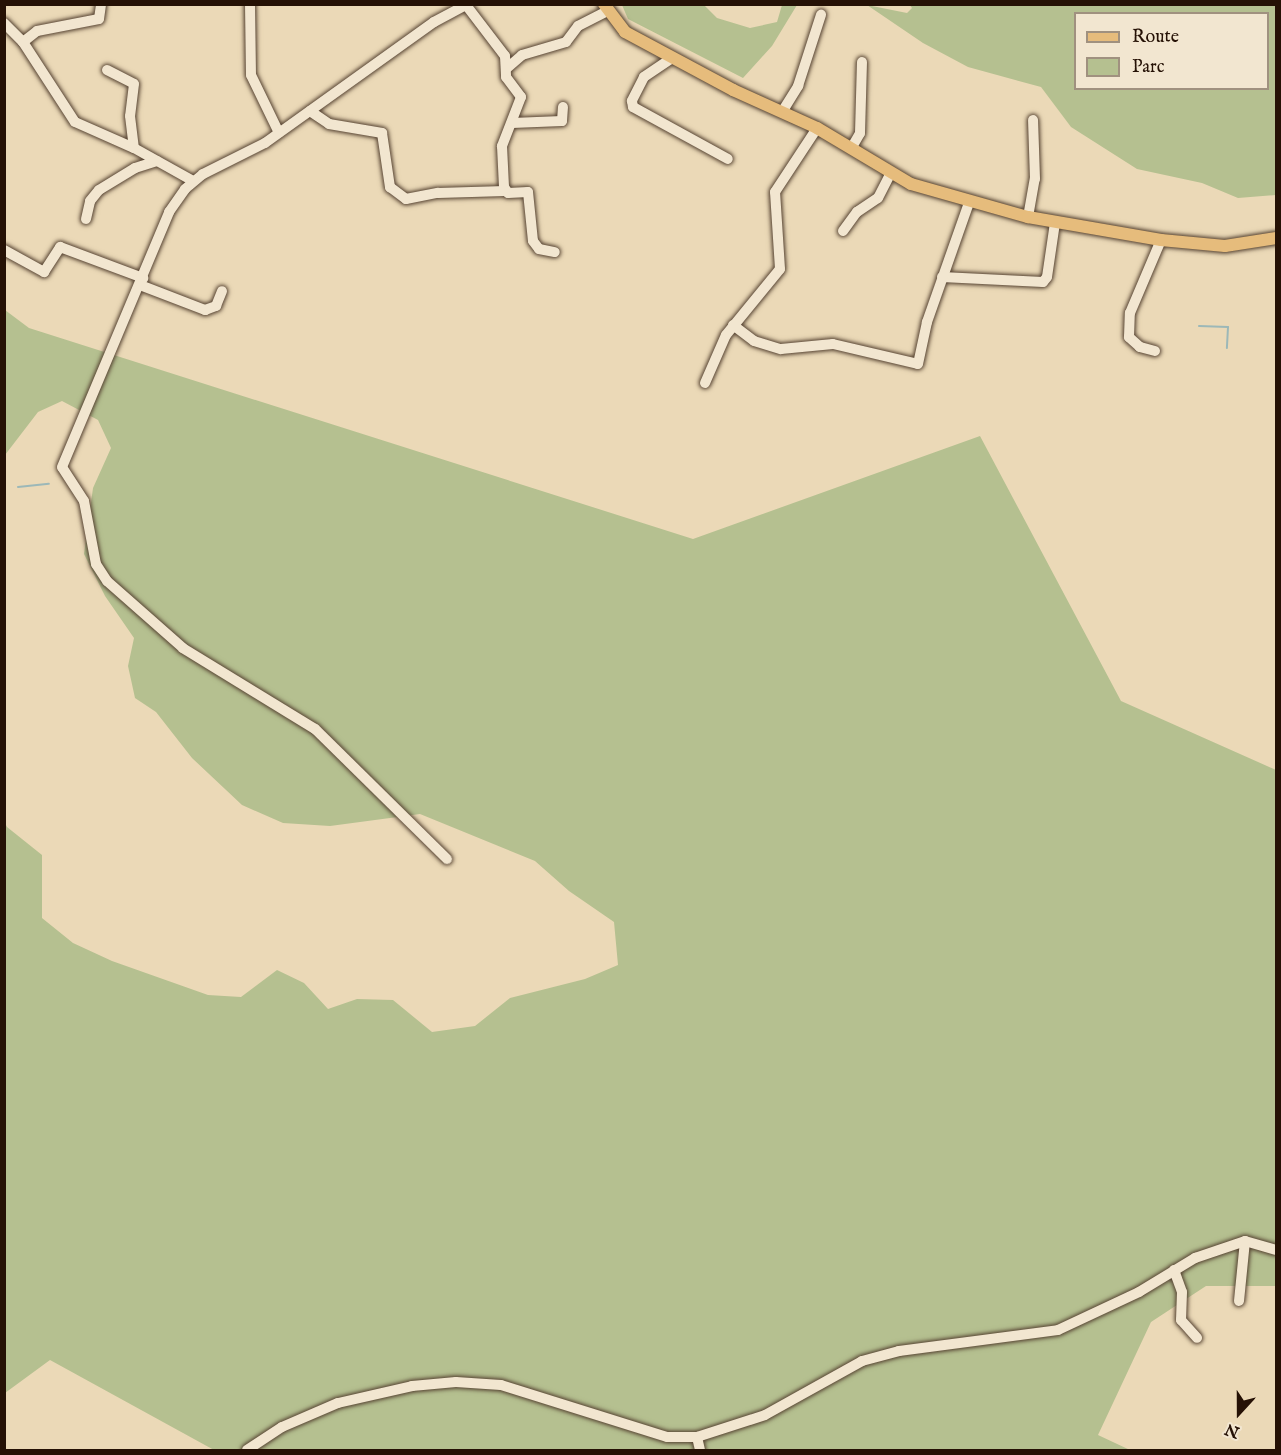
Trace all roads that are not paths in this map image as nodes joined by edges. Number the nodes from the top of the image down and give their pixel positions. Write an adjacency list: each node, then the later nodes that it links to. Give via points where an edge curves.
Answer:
1 (101, 4): 7 (street, via 99,19 37,31)
2 (250, 4): 18 (street, via 251,75)
3 (467, 5): 10 (street, via 505,56); 13 (street, via 434,22)
4 (606, 8): 8 (main road, via 626,32); 10 (street, via 578,26 566,42 522,55)
5 (821, 15): 14 (street, via 798,86)
6 (4, 23): 7 (street)
7 (23, 42): 20 (street, via 75,122)
8 (672, 58): 14 (main road); 21 (street, via 644,77 632,101 633,107)
9 (862, 62): 19 (street, via 860,133)
10 (506, 69): 16 (street, via 506,77 521,97)
11 (107, 70): 20 (street, via 134,84 130,116)
12 (563, 107): 16 (street, via 563,119 558,121)
13 (310, 111): 18 (street); 25 (street, via 329,124 382,133 390,187 406,199 438,193)
14 (782, 112): 17 (main road)
15 (1032, 120): 27 (street, via 1035,179)
16 (512, 123): 25 (street, via 502,146)
17 (817, 128): 19 (main road); 38 (street, via 775,192 780,269)
18 (279, 133): 24 (street)
19 (852, 147): 23 (main road)
20 (134, 148): 22 (street)
21 (728, 159)
22 (157, 161): 24 (street); 28 (street, via 135,168 99,190 90,201)
23 (890, 174): 26 (main road); 30 (street, via 878,198 857,212)
24 (193, 181): 36 (street, via 169,212)
25 (505, 191): 34 (street, via 528,192 533,241 539,249)
26 (969, 203): 27 (main road); 35 (street)
27 (1028, 217): 29 (main road)
28 (86, 219)
29 (1055, 223): 32 (main road); 35 (street, via 1043,282)
30 (843, 231)
31 (1276, 238): 32 (main road, via 1225,246)
32 (1161, 240): 39 (street, via 1130,313 1129,337 1140,347)
33 (4, 250): 36 (street, via 42,272 47,271 54,251 60,247)
34 (555, 252)
35 (942, 277): 38 (street, via 918,364 833,344 781,350 759,343)
36 (141, 281): 37 (street, via 206,310 216,306); 41 (street, via 62,467 87,512 100,573 183,648 315,729)
37 (222, 291)
38 (733, 325): 40 (street)
39 (1155, 351)
40 (705, 384)
41 (447, 859)
42 (1245, 1241): 43 (street); 44 (street, via 1195,1258); 45 (street)
43 (1276, 1250)
44 (1174, 1270): 46 (street, via 1182,1292 1181,1320); 47 (street, via 1071,1326 997,1341 899,1351 862,1361 765,1415)
45 (1239, 1301)
46 (1197, 1338)
47 (697, 1437): 48 (street, via 667,1437 501,1385 456,1382 412,1386 338,1403 282,1427); 49 (street)
48 (247, 1450)
49 (700, 1450)

